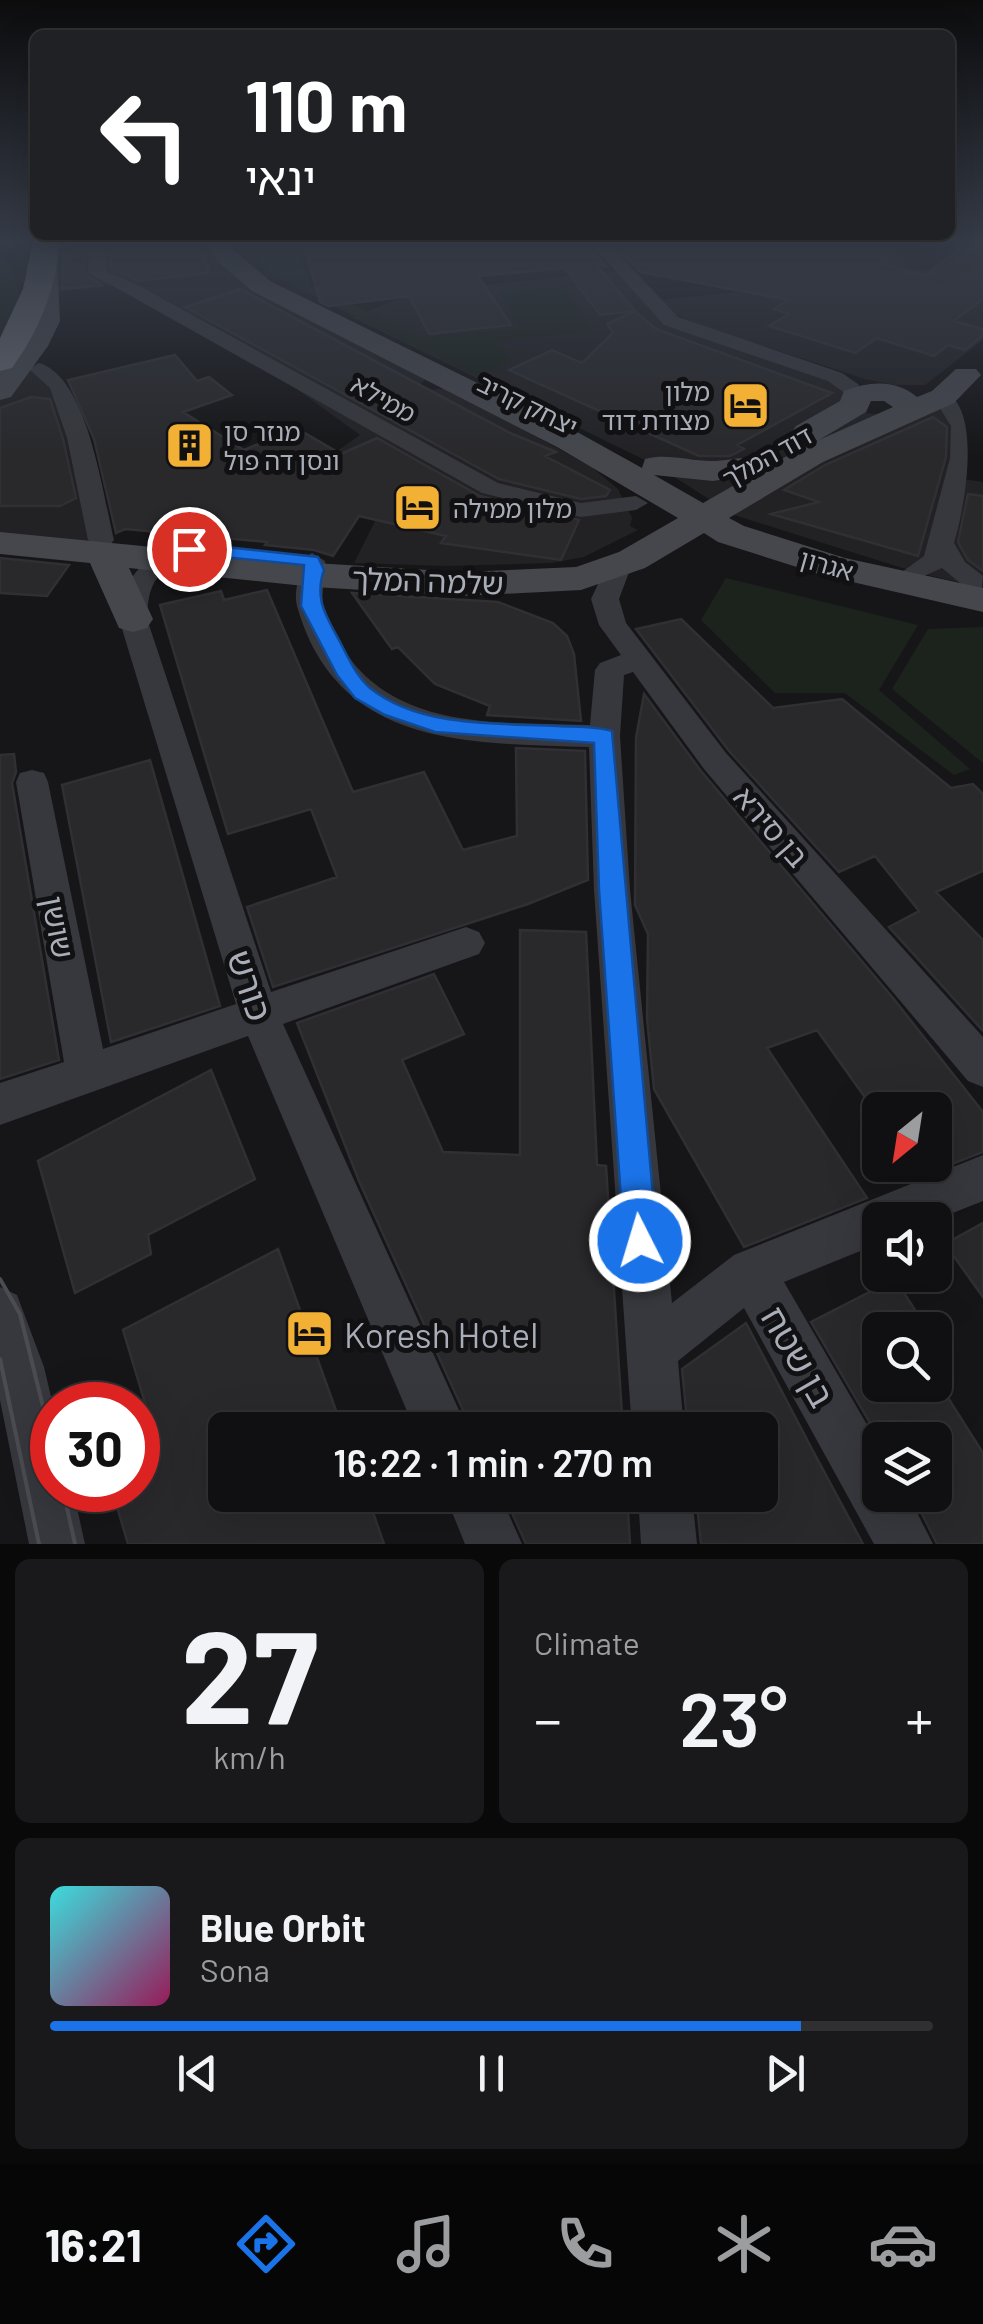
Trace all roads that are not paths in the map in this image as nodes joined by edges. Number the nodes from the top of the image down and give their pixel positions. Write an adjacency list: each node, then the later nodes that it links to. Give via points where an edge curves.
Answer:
1 (21, 313): 7 (highway)
2 (45, 313): 10 (street, via 34,346)
3 (175, 313): 18 (street, ממילא, via 490,488)
4 (314, 313): 16 (street, יצחק קריב)
5 (341, 313): 14 (street, יצחק קריב)
6 (664, 313): 12 (street, via 835,377 851,388)
7 (10, 349)
8 (975, 369): 11 (street, דוד המלך); 13 (street, דוד המלך)
9 (40, 370): 21 (street, via 59,385 78,438)
10 (0, 391)
11 (943, 398): 13 (street, דוד המלך); 23 (street, via 963,431 956,478)
12 (855, 401): 13 (street, via 866,413); 15 (street, דוד המלך)
13 (899, 407): 17 (street, דוד המלך)
14 (657, 466): 15 (street); 17 (street, יצחק קריב)
15 (749, 466): 17 (street, דוד המלך)
16 (619, 470): 17 (street, יצחק קריב); 18 (street)
17 (700, 506): 18 (street, שלמה המלך); 23 (street, אגרון); 24 (street, שלמה המלך); 26 (street, אגרון, via 748,540 817,561)
18 (637, 516): 25 (street, שלמה המלך, via 584,557)
19 (0, 528): 21 (street, שלמה המלך)
20 (0, 543): 21 (street, שלמה המלך)
21 (102, 546): 22 (street, שלמה המלך); 27 (street)
22 (176, 554): 25 (street, שלמה המלך); 27 (street, via 140,582)
23 (928, 558): 26 (street, אגרון)
24 (618, 567): 25 (street, שלמה המלך, via 581,578 492,585); 28 (street, בן סירא, via 607,586 607,614)
25 (312, 568): 29 (street, via 311,606 348,675 392,710 476,730)
26 (982, 592)
27 (134, 619): 32 (street, כורש)
28 (638, 659): 29 (street, via 610,670); 33 (street, בן סירא, via 716,760)
29 (604, 736): 39 (street, via 625,1077)
30 (32, 782): 34 (street, שושן)
31 (466, 943): 32 (street)
32 (258, 1012): 34 (street); 40 (street, כורש)
33 (983, 1067)
34 (87, 1072): 35 (street)
35 (0, 1104)
36 (983, 1178): 37 (street)
37 (751, 1272): 39 (street); 47 (street, בן שטח)
38 (0, 1312): 44 (street, via 19,1368)
39 (651, 1350): 41 (street)
40 (434, 1412)
41 (656, 1412)
42 (480, 1512): 45 (street)
43 (666, 1512): 46 (street)
44 (57, 1544)
45 (494, 1544)
46 (669, 1544)
47 (905, 1544)

